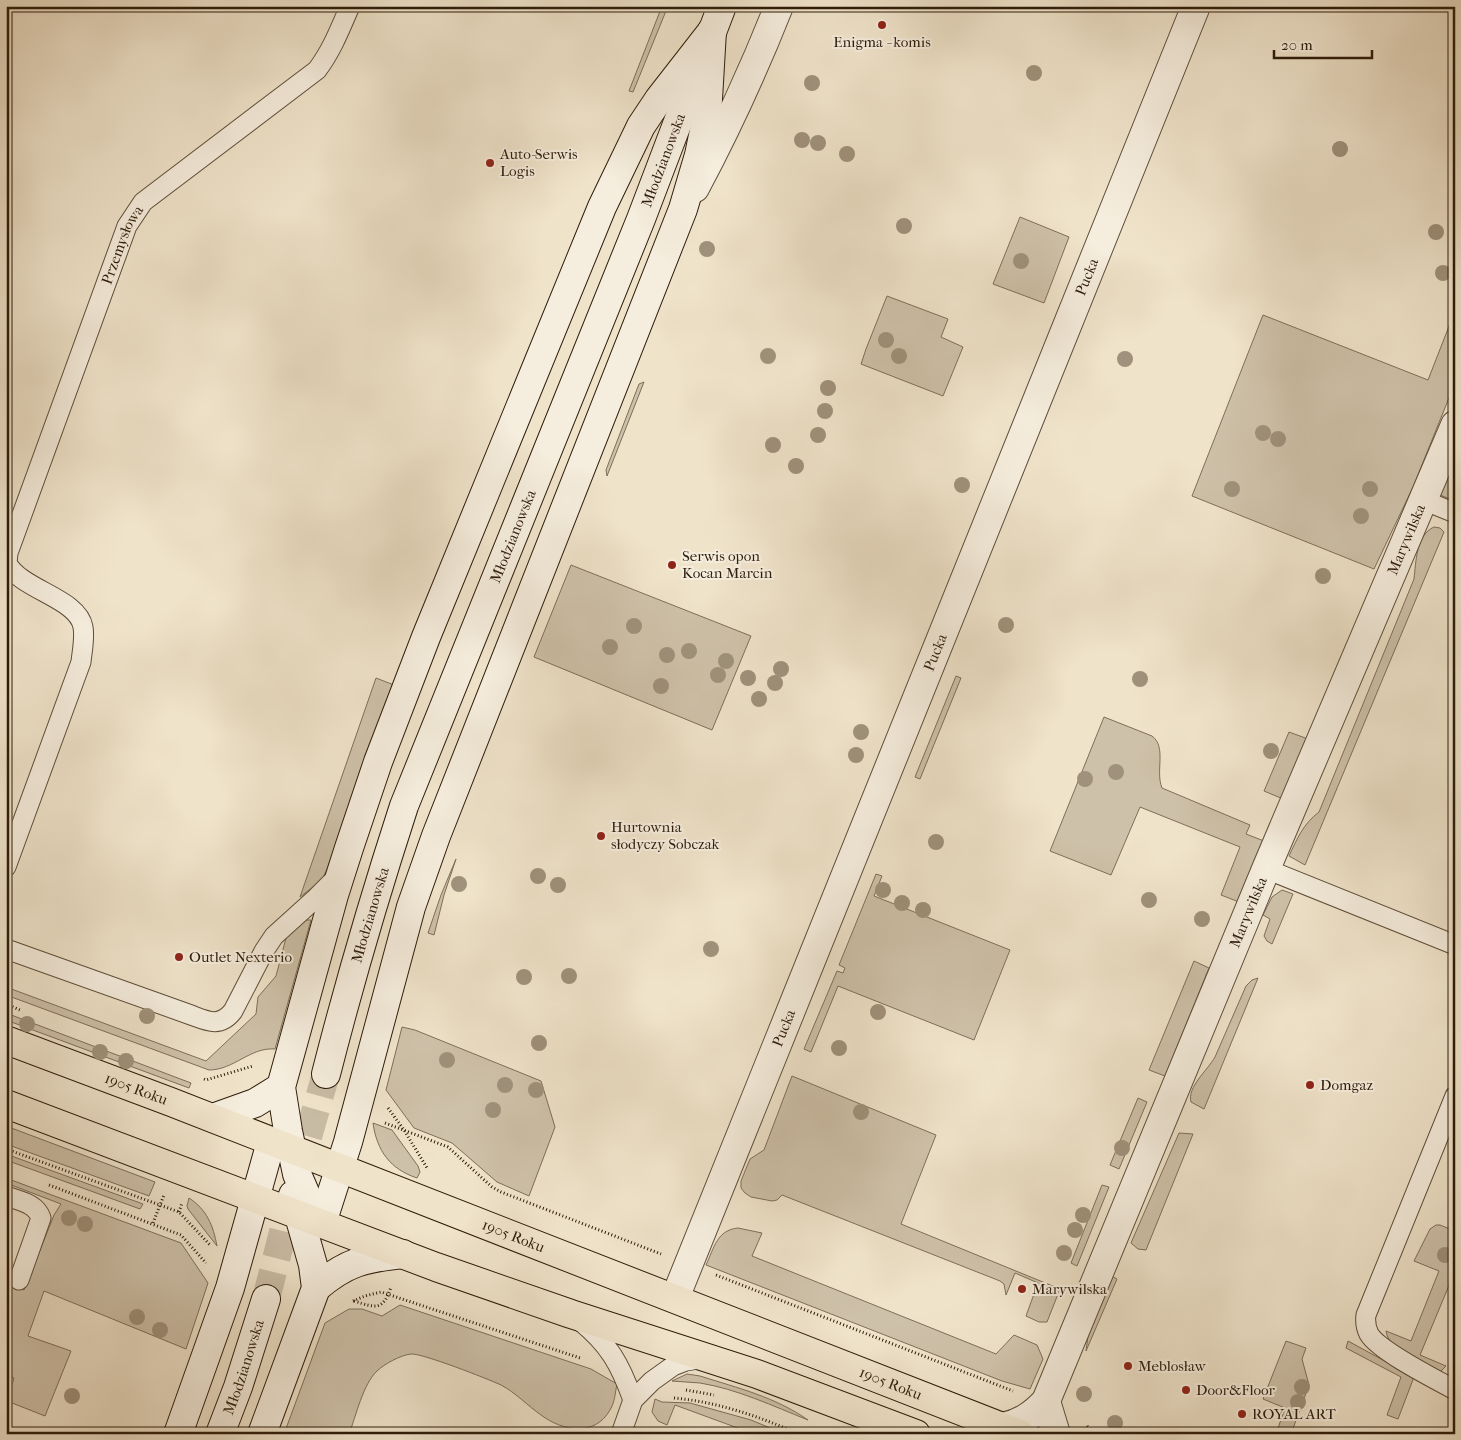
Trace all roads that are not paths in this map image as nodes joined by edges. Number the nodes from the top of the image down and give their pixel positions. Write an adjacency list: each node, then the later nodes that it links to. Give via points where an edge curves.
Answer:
1 (350, 6): 10 (lane, Przemysłowa, via 336,39 317,70 143,202 127,226 10,545)
2 (722, 6): 5 (main road, Młodzianowska)
3 (779, 6): 6 (main road, via 750,78)
4 (1196, 6): 31 (main road, Pucka)
5 (712, 31): 6 (main road, via 707,116); 13 (main road, via 641,126 602,207 426,637 378,762); 17 (main road, Młodzianowska, via 637,228 404,806 349,984)
6 (683, 209): 23 (main road, via 436,836 411,907)
7 (1455, 425): 8 (main road, Marywilska)
8 (1423, 500): 9 (lane); 12 (main road, Marywilska)
9 (1455, 513)
10 (7, 562): 11 (lane, via 16,575 72,609 83,624 84,637 81,662)
11 (6, 868)
12 (1266, 869): 14 (lane); 36 (main road, Marywilska)
13 (341, 872): 15 (lane, via 274,936 233,1011 222,1021 203,1019); 18 (main road)
14 (1455, 945)
15 (6, 949)
16 (6, 1040): 21 (main road, 1905 Roku)
17 (326, 1074)
18 (282, 1087): 21 (main road, via 255,1103); 22 (main road, via 288,1131)
19 (1455, 1096): 34 (lane, via 1365,1324 1374,1341 1386,1350)
20 (6, 1104): 25 (main road)
21 (213, 1118): 22 (main road, 1905 Roku)
22 (282, 1146): 23 (main road, 1905 Roku); 25 (main road); 26 (main road, via 290,1186)
23 (340, 1168): 26 (main road); 31 (main road, 1905 Roku)
24 (6, 1196): 28 (lane, via 31,1205 41,1218)
25 (255, 1198): 26 (main road); 38 (main road, via 230,1288)
26 (310, 1219): 27 (main road); 29 (main road)
27 (403, 1254): 29 (main road, via 357,1261); 32 (main road)
28 (19, 1280)
29 (316, 1288): 40 (main road)
30 (266, 1298): 39 (main road, Młodzianowska)
31 (675, 1298): 37 (main road, 1905 Roku)
32 (571, 1314): 33 (main road); 35 (lane, via 613,1355)
33 (709, 1358): 35 (lane, via 674,1366); 42 (main road)
34 (1455, 1390)
35 (638, 1394): 41 (lane)
36 (1033, 1397): 37 (main road, Marywilska, via 1027,1419 1015,1424); 43 (main road)
37 (1011, 1430)
38 (178, 1434)
39 (220, 1434)
40 (262, 1434)
41 (621, 1434)
42 (916, 1434)
43 (1056, 1434)

